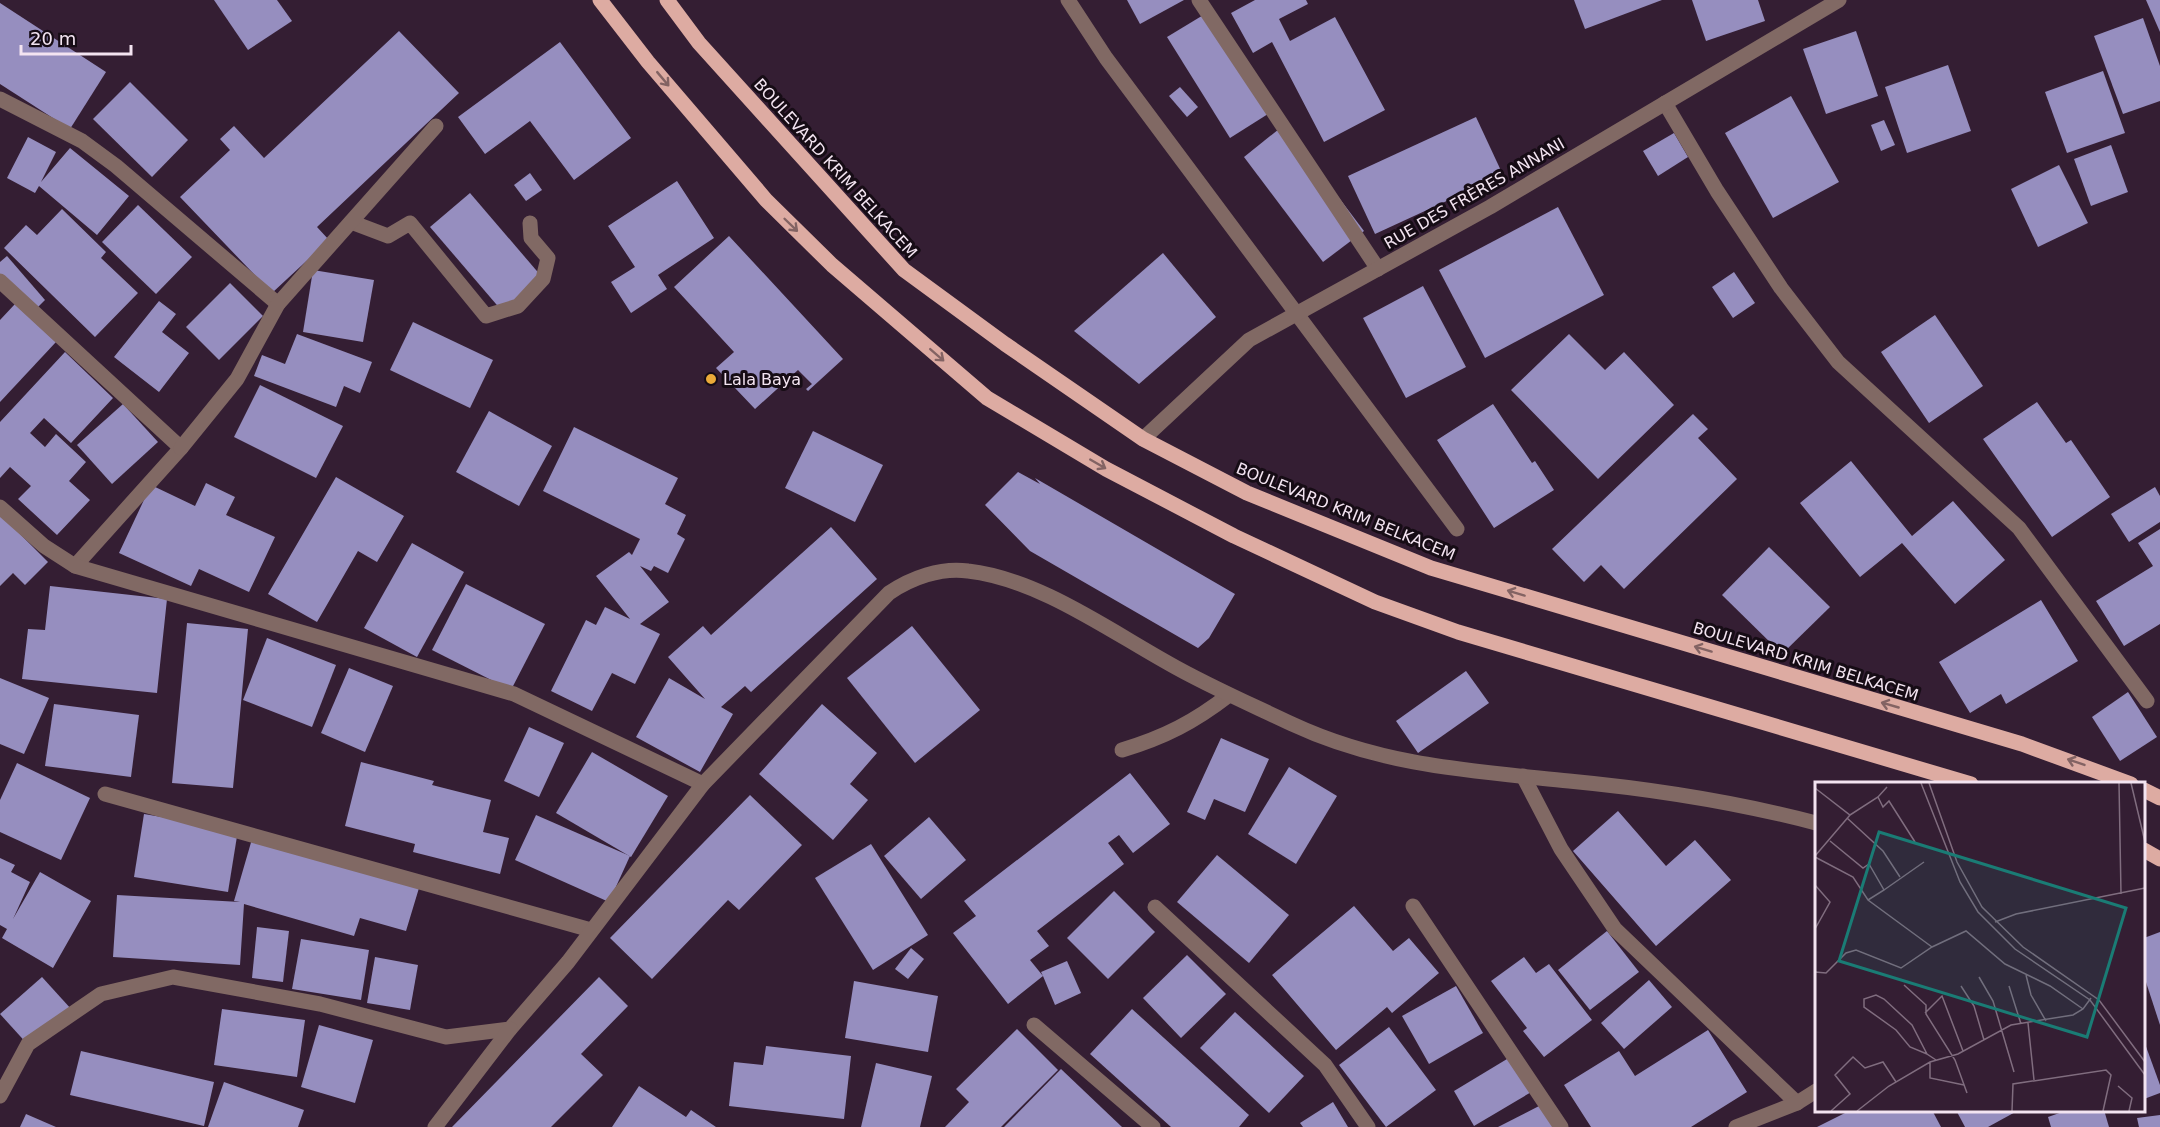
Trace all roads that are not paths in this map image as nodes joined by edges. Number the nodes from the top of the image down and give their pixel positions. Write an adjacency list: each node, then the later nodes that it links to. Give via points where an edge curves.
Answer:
1 (600, 0): 9 (main road)
2 (610, 0): 9 (main road)
3 (659, 0): 8 (main road)
4 (667, 0): 8 (main road, BOULEVARD KRIM BELKACEM)
5 (1068, 0): 18 (street, via 1106,58)
6 (1199, 0): 15 (street)
7 (1839, 0): 11 (street, RUE DES FRÈRES ANNANI)
8 (699, 43): 19 (main road, BOULEVARD KRIM BELKACEM, via 904,270)
9 (648, 62): 29 (main road, one-way to 29, via 766,200 832,265 987,398 1106,469 1375,602 1458,632)
10 (0, 99): 17 (street, via 82,141)
11 (1665, 103): 15 (street, RUE DES FRÈRES ANNANI); 25 (street, via 1781,288 1838,362 2019,528)
12 (436, 126): 13 (street)
13 (351, 222): 14 (street, via 388,236 410,223 486,316 518,306 543,279 549,258 531,238); 17 (street)
14 (530, 223)
15 (1378, 269): 18 (street, RUE DES FRÈRES ANNANI)
16 (0, 280): 20 (street)
17 (278, 304): 20 (street, via 237,379)
18 (1295, 314): 19 (street, RUE DES FRÈRES ANNANI, via 1249,340); 22 (street)
19 (1143, 439): 28 (main road, BOULEVARD KRIM BELKACEM, one-way to 19, via 2010,740 1431,568 1247,493)
20 (180, 448): 23 (street)
21 (0, 507): 23 (street, via 44,546)
22 (1457, 529)
23 (75, 566): 30 (street, via 514,694)
24 (1229, 695): 26 (street, via 1170,734); 27 (street, via 1327,740 1435,768); 30 (street, via 1024,584 966,570 939,573 908,581 889,593)
25 (2147, 701)
26 (1122, 750)
27 (1523, 777): 34 (street, via 1745,805); 44 (street, via 1561,849 1615,929)
28 (2112, 779)
29 (1968, 782)
30 (703, 784): 39 (street)
31 (2145, 790): 33 (main road)
32 (105, 794): 39 (street)
33 (2160, 798)
34 (1815, 823)
35 (2145, 851): 36 (main road)
36 (2160, 859)
37 (1413, 906): 48 (street)
38 (1155, 907): 47 (street, via 1325,1065)
39 (591, 930): 41 (street)
40 (1034, 1025): 46 (street)
41 (510, 1029): 43 (street, via 446,1037 320,1004 173,977 101,994 28,1044); 45 (street)
42 (1815, 1092): 44 (street)
43 (0, 1096)
44 (1797, 1103): 49 (street)
45 (435, 1127)
46 (1153, 1127)
47 (1368, 1127)
48 (1561, 1127)
49 (1737, 1127)

